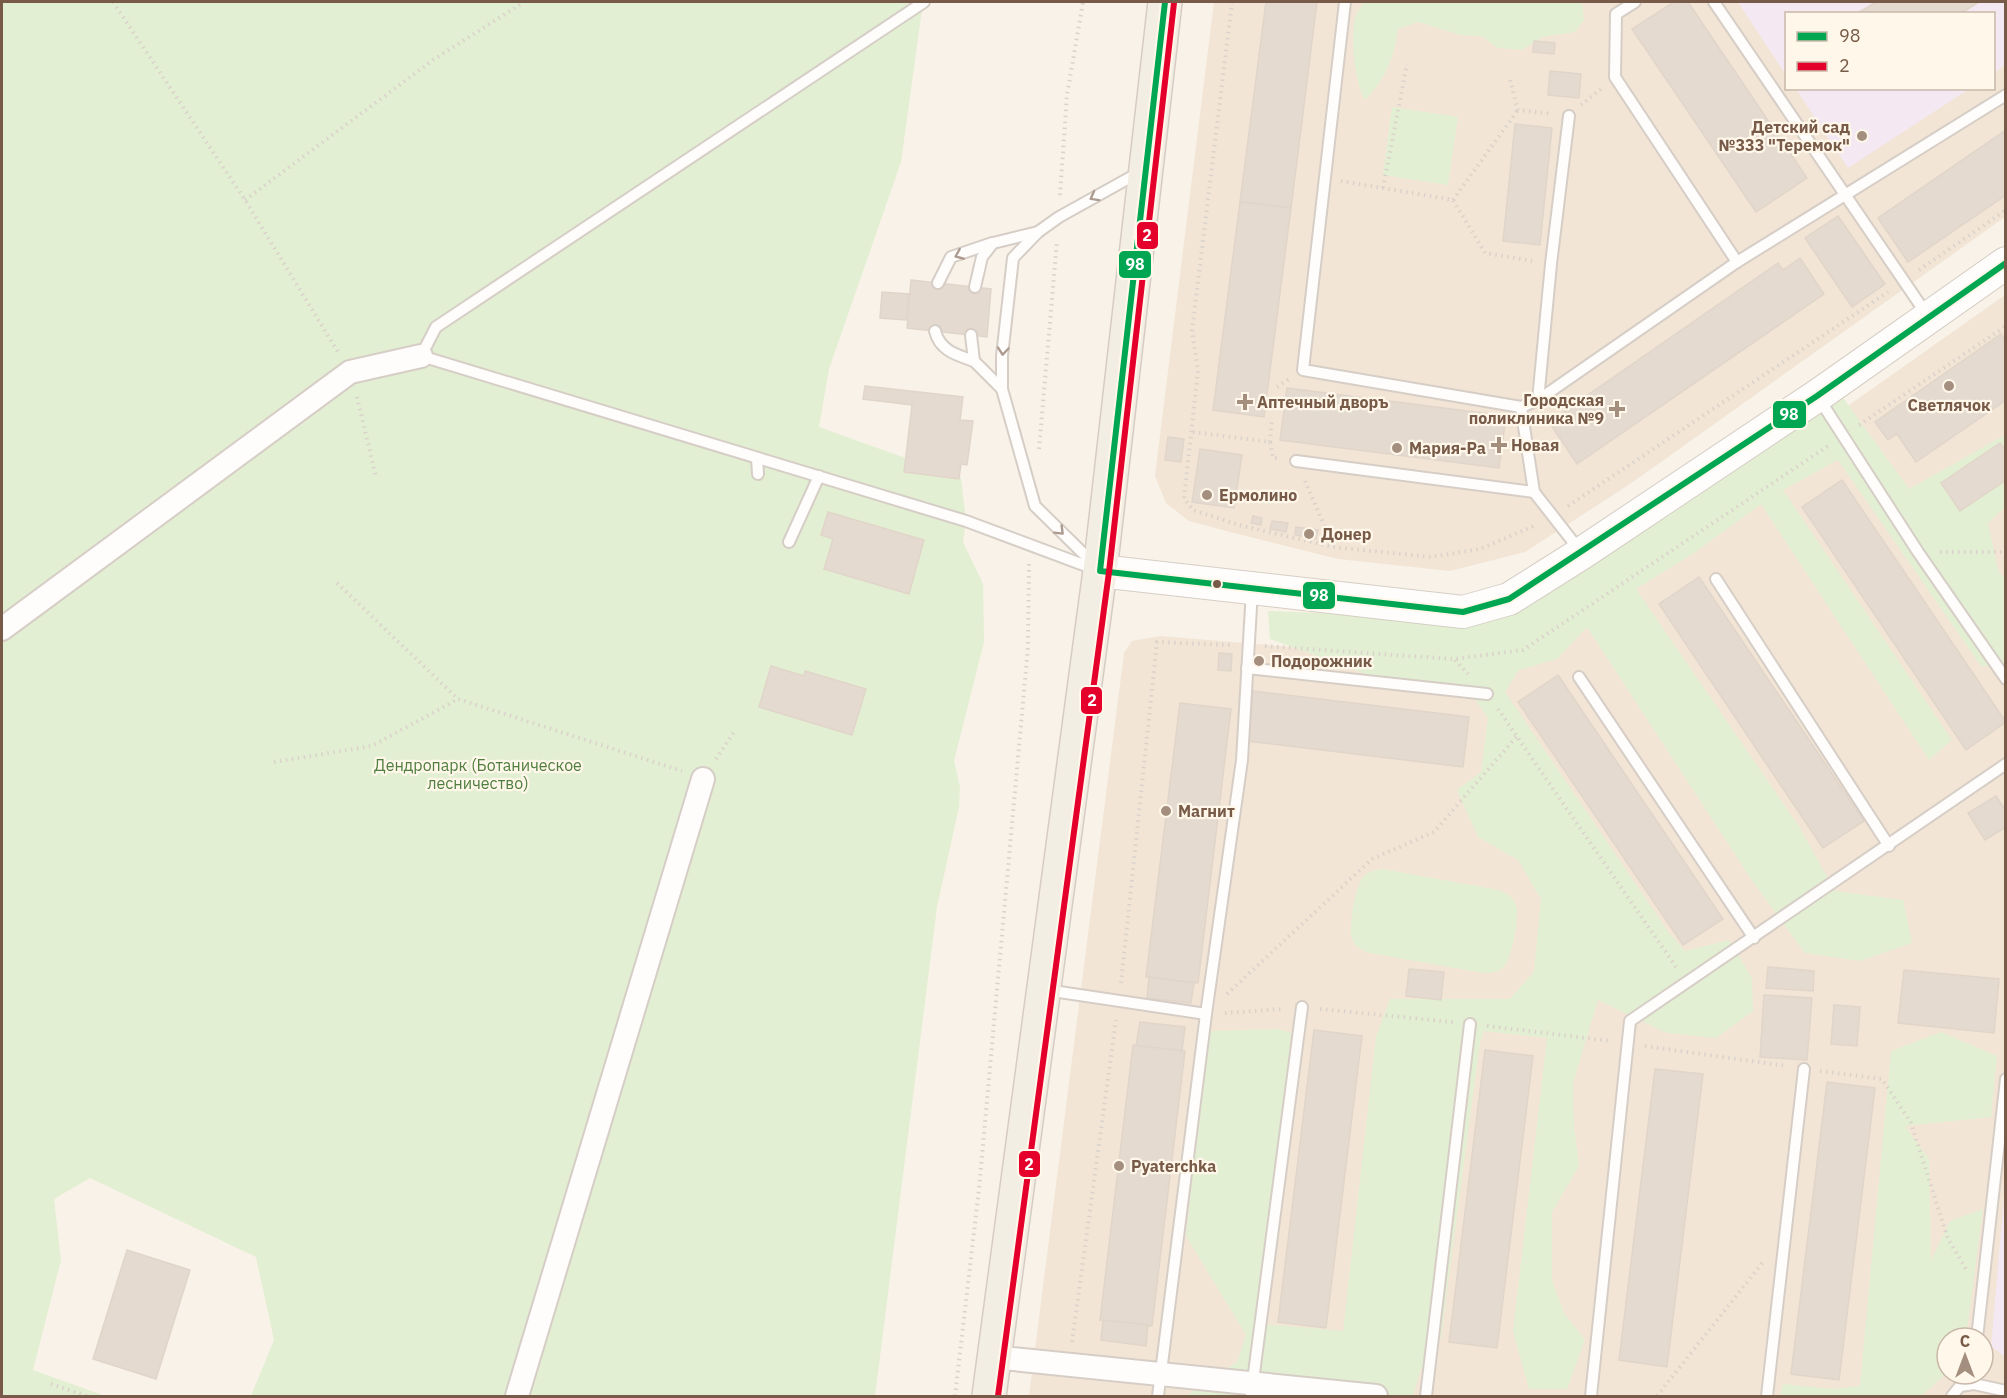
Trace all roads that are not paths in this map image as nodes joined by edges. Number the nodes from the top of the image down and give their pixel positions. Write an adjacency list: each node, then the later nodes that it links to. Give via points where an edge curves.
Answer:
1 (924, 2): 19 (lane, via 436,327)
2 (1165, 2): 8 (main road)
3 (1345, 2): 24 (lane, via 1303,370)
4 (1635, 2): 12 (lane, via 1616,14 1615,77)
5 (1714, 2): 9 (lane)
6 (2006, 95): 9 (lane)
7 (1569, 116): 23 (lane)
8 (1145, 169): 10 (lane, one-way to 10); 32 (main road)
9 (1845, 195): 12 (lane); 16 (lane)
10 (1038, 232): 11 (lane); 21 (lane, one-way to 21, via 1013,258)
11 (993, 243): 14 (lane, one-way to 14, via 951,258); 15 (lane, via 982,258)
12 (1737, 262): 23 (lane)
13 (2006, 263): 16 (street)
14 (938, 283)
15 (975, 287)
16 (1929, 318): 22 (street)
17 (935, 331): 20 (lane, via 949,353)
18 (971, 335): 20 (lane)
19 (421, 356): 25 (lane); 35 (street, via 350,372)
20 (974, 361): 21 (lane)
21 (1002, 389): 32 (lane, one-way to 32, via 1035,506)
22 (1817, 396): 31 (street); 38 (lane)
23 (1538, 400): 24 (lane)
24 (1521, 407): 29 (lane)
25 (757, 458): 27 (lane); 28 (lane)
26 (1296, 461): 29 (lane)
27 (758, 474)
28 (819, 476): 30 (lane); 32 (lane, via 1030,544)
29 (1534, 492): 31 (lane)
30 (789, 542)
31 (1582, 553): 34 (street, via 1509,599 1463,612)
32 (1100, 571): 34 (street); 44 (main road)
33 (1716, 579): 42 (lane)
34 (1252, 590): 36 (lane)
35 (2, 629)
36 (1247, 668): 39 (lane); 46 (lane, via 1242,760)
37 (1579, 677): 43 (lane)
38 (2006, 679)
39 (1487, 694)
40 (2006, 764): 42 (lane)
41 (704, 778): 54 (street)
42 (1889, 846): 43 (lane)
43 (1754, 938): 58 (lane, via 1630,1021)
44 (1043, 989): 46 (lane); 51 (main road)
45 (1302, 1007): 53 (lane)
46 (1206, 1014): 52 (lane)
47 (1470, 1024): 57 (lane)
48 (1804, 1069): 59 (lane)
49 (2006, 1079): 50 (lane)
50 (1978, 1326)
51 (993, 1357): 52 (street); 55 (main road)
52 (1159, 1386): 53 (street)
53 (1252, 1389): 56 (street)
54 (517, 1396)
55 (989, 1396)
56 (1376, 1396)
57 (1426, 1396)
58 (1591, 1396)
59 (1767, 1396)

